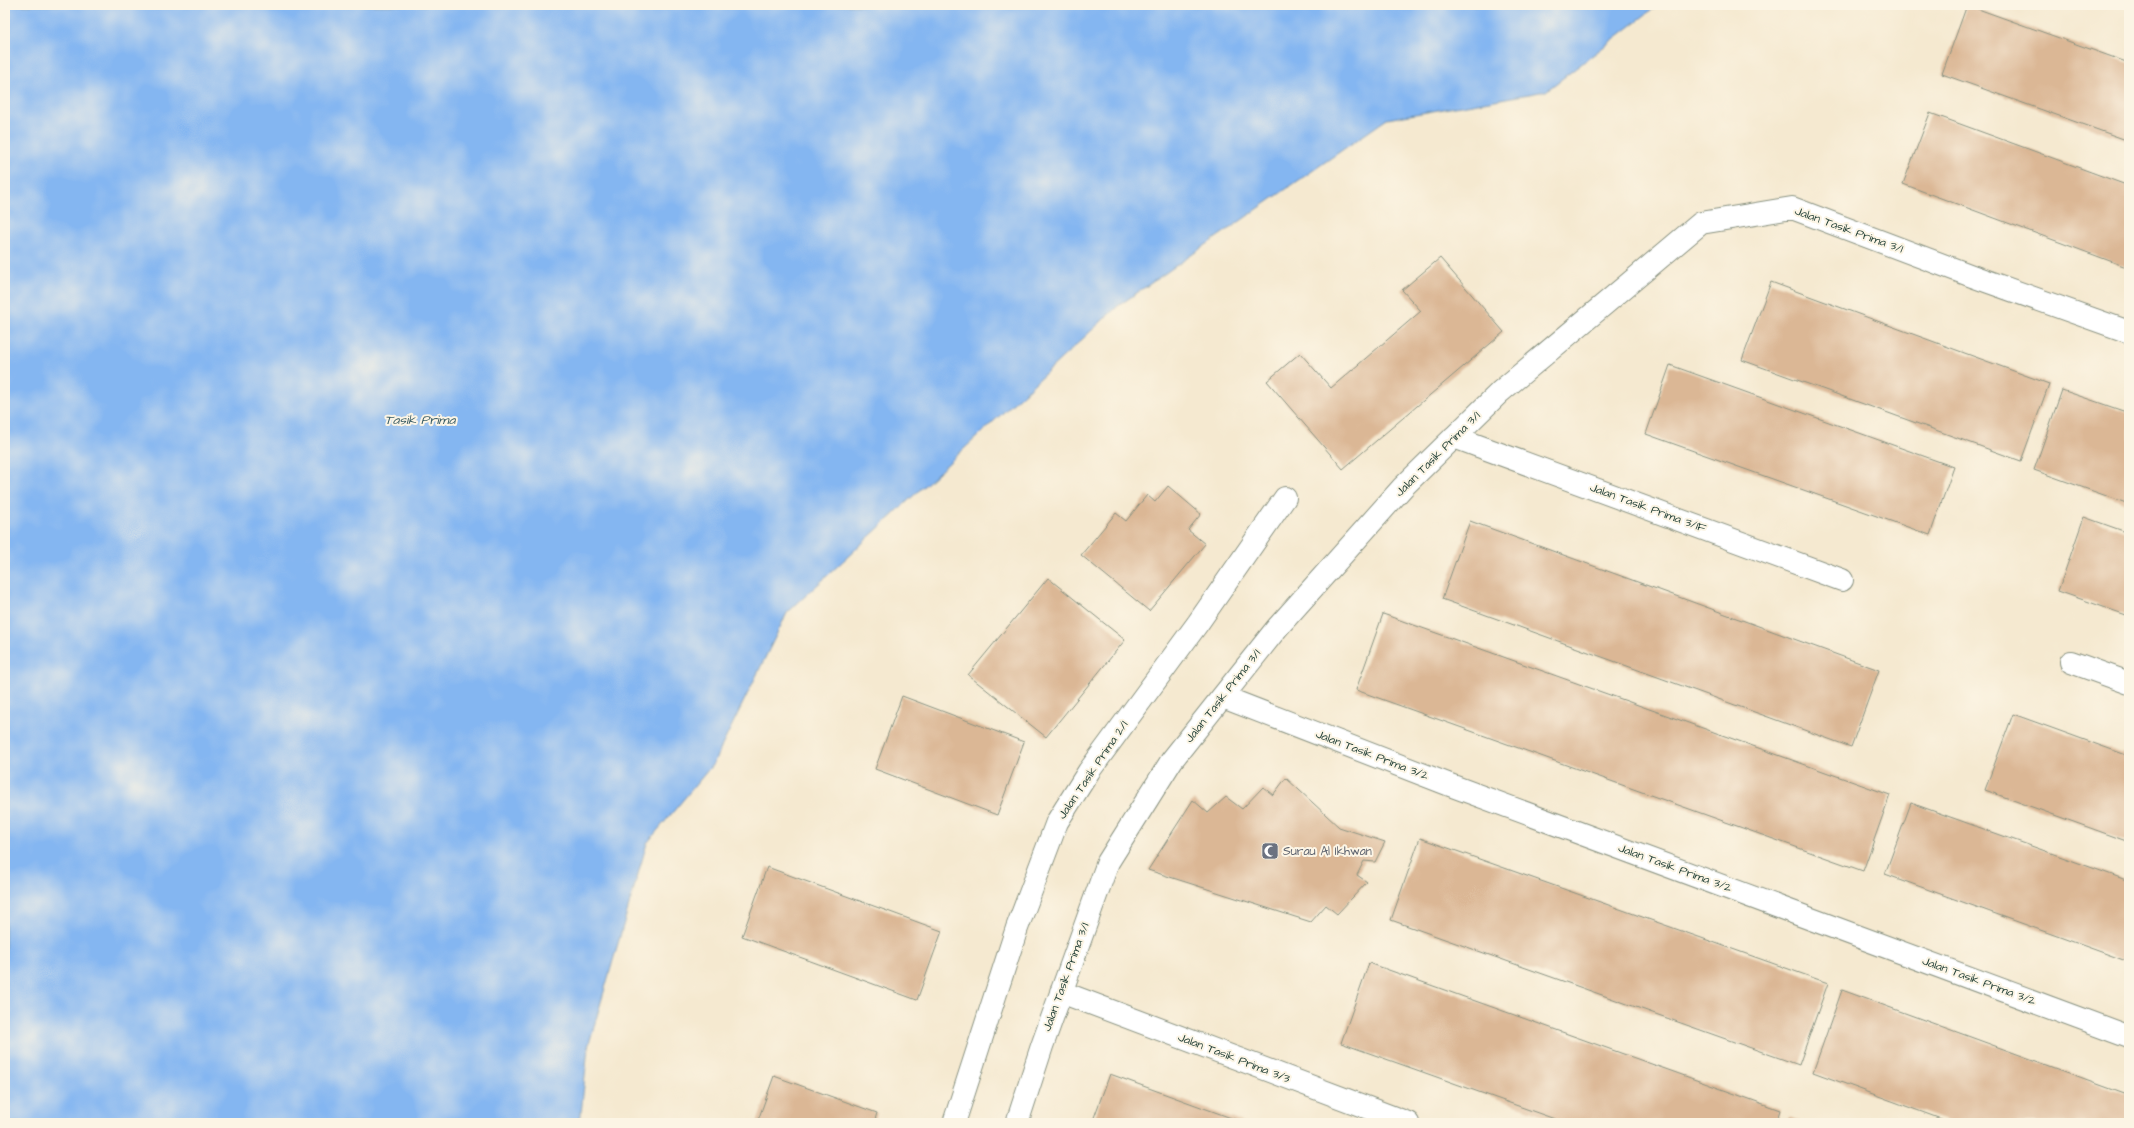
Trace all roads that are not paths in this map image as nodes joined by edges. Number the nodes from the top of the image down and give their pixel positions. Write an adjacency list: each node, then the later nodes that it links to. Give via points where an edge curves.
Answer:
1 (2129, 332): 2 (street, Jalan Tasik Prima 3/1, via 1792,208 1701,223 1500,392)
2 (1454, 436): 4 (street, Jalan Tasik Prima 3/1F); 7 (street, Jalan Tasik Prima 3/1, via 1404,487 1282,622)
3 (1285, 498): 10 (street, Jalan Tasik Prima 2/1, via 1198,623 1089,771 1057,822 1017,928)
4 (1842, 580)
5 (2071, 662): 6 (street)
6 (2129, 683)
7 (1223, 697): 8 (street, Jalan Tasik Prima 3/1, via 1172,760 1108,862); 9 (street, Jalan Tasik Prima 3/2, via 1450,786)
8 (1061, 992): 11 (street, Jalan Tasik Prima 3/1); 12 (street, Jalan Tasik Prima 3/3)
9 (2129, 1037)
10 (954, 1123)
11 (1017, 1123)
12 (1408, 1123)

